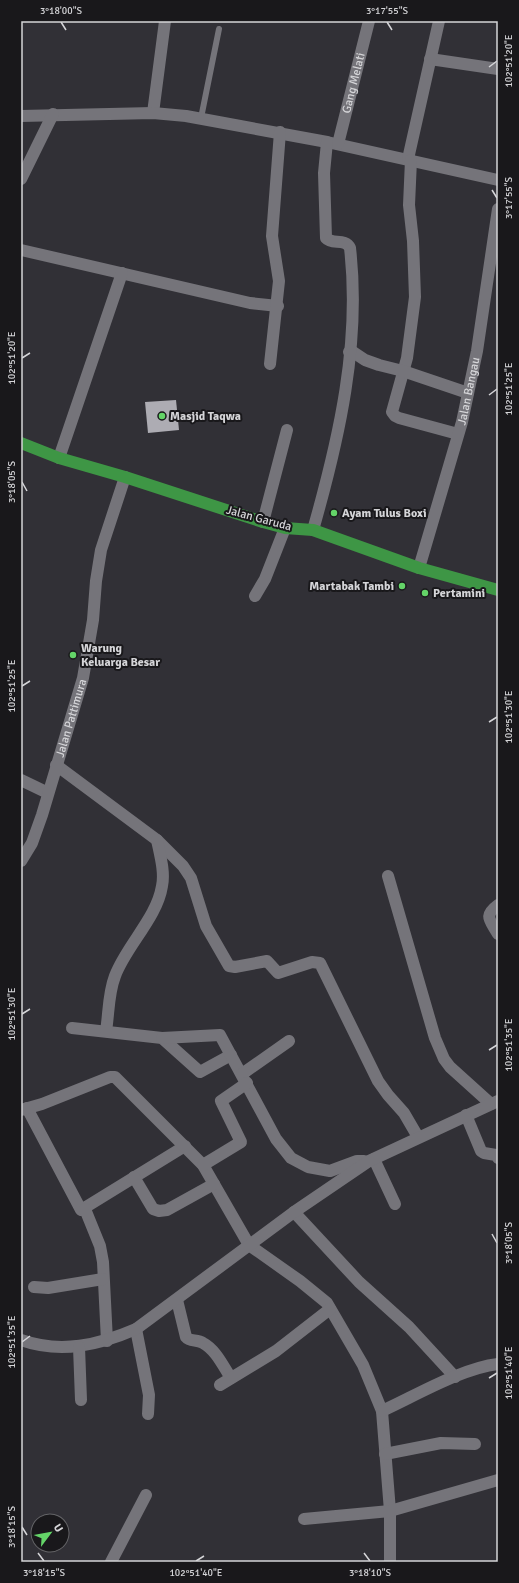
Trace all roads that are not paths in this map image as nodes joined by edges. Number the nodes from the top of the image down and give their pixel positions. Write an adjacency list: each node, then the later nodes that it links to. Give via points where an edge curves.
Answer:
1 (165, 21): 7 (street)
2 (369, 21): 12 (street, Gang Melati)
3 (439, 21): 5 (street)
4 (219, 29): 10 (lane)
5 (430, 59): 6 (street); 13 (street)
6 (498, 69)
7 (153, 113): 8 (street); 10 (street)
8 (53, 114): 9 (street); 14 (street)
9 (21, 116)
10 (201, 118): 11 (street)
11 (280, 132): 12 (street); 20 (street, via 272,236 279,272)
12 (333, 143): 13 (street); 21 (street, Gang Melati, via 324,173 326,238 348,245 351,256 353,306)
13 (409, 159): 15 (street); 23 (street, via 415,297)
14 (21, 179)
15 (498, 180)
16 (498, 208): 17 (street, Jalan Bangau)
17 (496, 232): 24 (street, Jalan Bangau)
18 (21, 250): 19 (street)
19 (122, 274): 20 (street, via 250,303); 28 (street)
20 (278, 306): 22 (street)
21 (349, 352): 23 (street, via 379,365); 32 (street, via 336,444)
22 (270, 364)
23 (403, 371): 24 (street); 26 (street, via 392,412 395,416)
24 (468, 393): 26 (street, Jalan Bangau)
25 (287, 430): 30 (street)
26 (458, 434): 33 (street, Jalan Bangau)
27 (21, 443): 28 (highway, Jalan Garuda)
28 (59, 458): 29 (highway, Jalan Garuda)
29 (125, 477): 30 (highway, Jalan Garuda); 36 (street, Jalan Pattimura, via 101,550 83,678)
30 (263, 522): 31 (highway, Jalan Garuda)
31 (284, 528): 32 (highway, Jalan Garuda); 35 (street, via 265,579)
32 (313, 530): 33 (highway, Jalan Garuda)
33 (419, 568): 34 (highway, Jalan Garuda)
34 (498, 590)
35 (255, 596)
36 (56, 765): 38 (street, Jalan Pattimura); 39 (street)
37 (21, 780): 38 (street)
38 (48, 793): 40 (street, Jalan Pattimura, via 32,843)
39 (157, 840): 44 (street, via 162,886 156,903 115,976); 53 (street, via 187,871 212,940 229,966 267,961 278,973 312,962 320,963 378,1081 404,1113)
40 (21, 861)
41 (388, 876): 50 (street, via 435,1038 444,1059 456,1074)
42 (498, 905): 43 (street, via 489,912 489,916)
43 (498, 934)
44 (107, 1026): 45 (street); 46 (street)
45 (72, 1028)
46 (162, 1038): 48 (street, via 220,1035); 48 (street, via 200,1072)
47 (289, 1041): 49 (street)
48 (231, 1055): 49 (street)
49 (244, 1079): 56 (street, via 276,1138 291,1158 308,1167 330,1171 357,1161); 57 (street, via 221,1101 241,1142)
50 (494, 1103): 52 (street)
51 (24, 1109): 54 (street, via 114,1076); 61 (street, via 79,1208)
52 (466, 1115): 53 (street); 55 (street, via 481,1151 496,1155)
53 (418, 1137): 56 (street)
54 (185, 1146): 57 (street); 58 (street)
55 (498, 1158)
56 (371, 1160): 60 (street); 62 (street)
57 (202, 1164): 59 (street)
58 (134, 1177): 59 (street, via 153,1209 159,1211 167,1210); 61 (street)
59 (214, 1184): 63 (street)
60 (395, 1204)
61 (85, 1209): 64 (street, via 100,1246)
62 (294, 1212): 63 (street); 73 (street, via 358,1282 409,1327)
63 (249, 1245): 66 (street); 67 (street, via 312,1290)
64 (103, 1279): 65 (street, via 48,1288); 70 (street)
65 (34, 1287)
66 (177, 1300): 68 (street); 74 (street, via 188,1340 204,1343 212,1350)
67 (330, 1309): 74 (street, via 276,1351); 77 (street, via 363,1365)
68 (136, 1329): 70 (street); 78 (street, via 149,1395)
69 (21, 1340): 71 (street, via 39,1345)
70 (107, 1341): 71 (street)
71 (79, 1347): 76 (street)
72 (498, 1364): 73 (street)
73 (455, 1377): 77 (street)
74 (231, 1378): 75 (street)
75 (220, 1384)
76 (81, 1400)
77 (382, 1411): 80 (street)
78 (148, 1414)
79 (475, 1444): 80 (street, via 440,1443)
80 (385, 1454): 83 (street)
81 (498, 1480): 83 (street)
82 (146, 1495): 85 (street)
83 (390, 1510): 84 (street); 86 (street)
84 (304, 1519)
85 (111, 1562)
86 (390, 1562)

